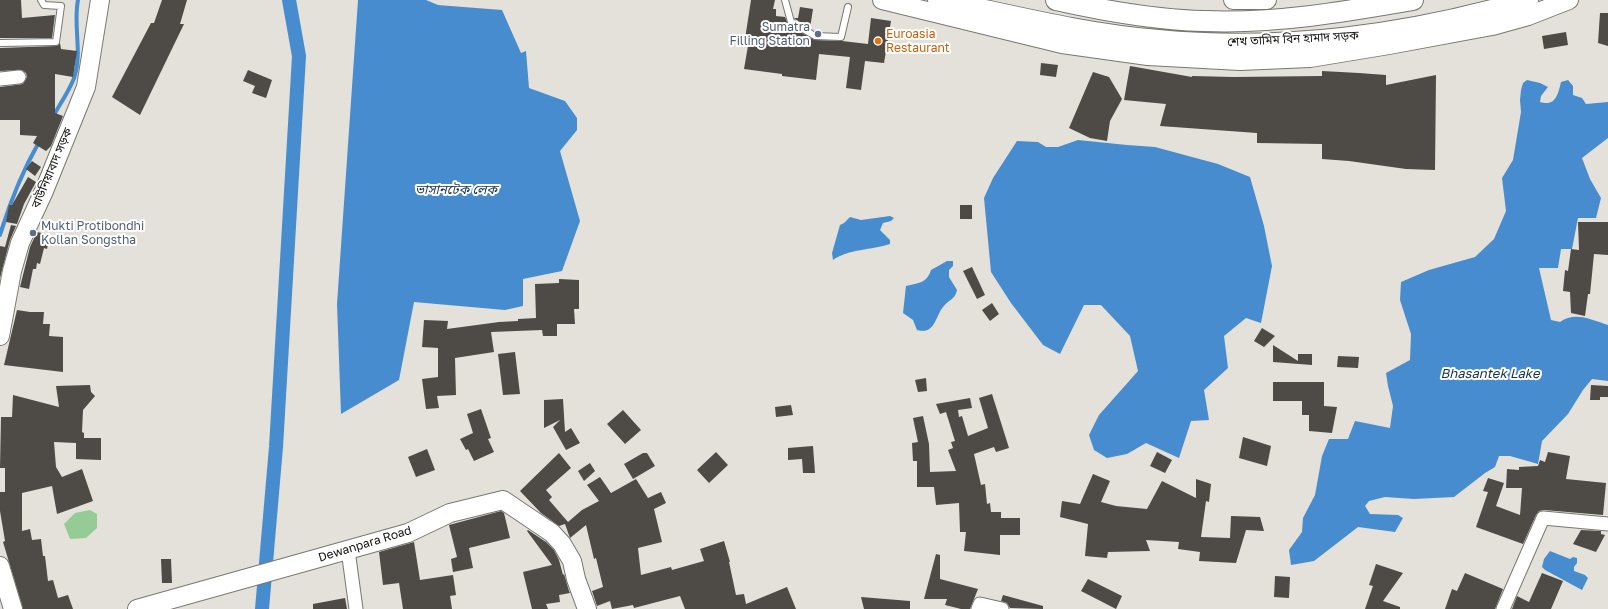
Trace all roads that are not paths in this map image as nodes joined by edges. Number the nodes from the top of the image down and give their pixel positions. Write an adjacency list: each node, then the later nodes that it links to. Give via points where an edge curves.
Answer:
1 (41, 0): 15 (lane, via 44,5 61,6 56,42)
2 (100, 0): 18 (street, বাউনিয়াবাদ সড়ক, via 86,87 20,243)
3 (785, 0): 13 (lane, via 791,22 815,36 841,38)
4 (882, 0): 11 (street, via 1062,44 1148,56 1240,61 1310,58 1492,26 1528,16)
5 (938, 0): 10 (main road, শেখ তামিম বিন হামাদ সড়ক, via 1109,34 1241,45 1354,37 1479,13)
6 (1056, 0): 14 (main road, শেখ তামিম বিন হামাদ সড়ক, via 1106,11 1157,18)
7 (1233, 0): 8 (street)
8 (1261, 0): 14 (street, via 1256,9)
9 (1413, 0): 12 (main road, শেখ তামিম বিন হামাদ সড়ক)
10 (1528, 0)
11 (1569, 0)
12 (1389, 2): 14 (main road, শেখ তামিম বিন হামাদ সড়ক, via 1299,17)
13 (848, 7)
14 (1241, 21)
15 (0, 43)
16 (18, 77): 17 (street)
17 (0, 79)
18 (0, 336)
19 (1608, 524): 28 (street, via 1543,518)
20 (348, 550): 23 (street, Dewanpara Road); 24 (street); 25 (street, Dewanpara Road, via 408,533 450,512 503,500 552,533 562,544 572,561)
21 (0, 566): 22 (street)
22 (14, 609)
23 (137, 609)
24 (356, 609)
25 (587, 609)
26 (978, 609): 27 (street, via 980,604)
27 (1002, 609)
28 (1503, 609)

